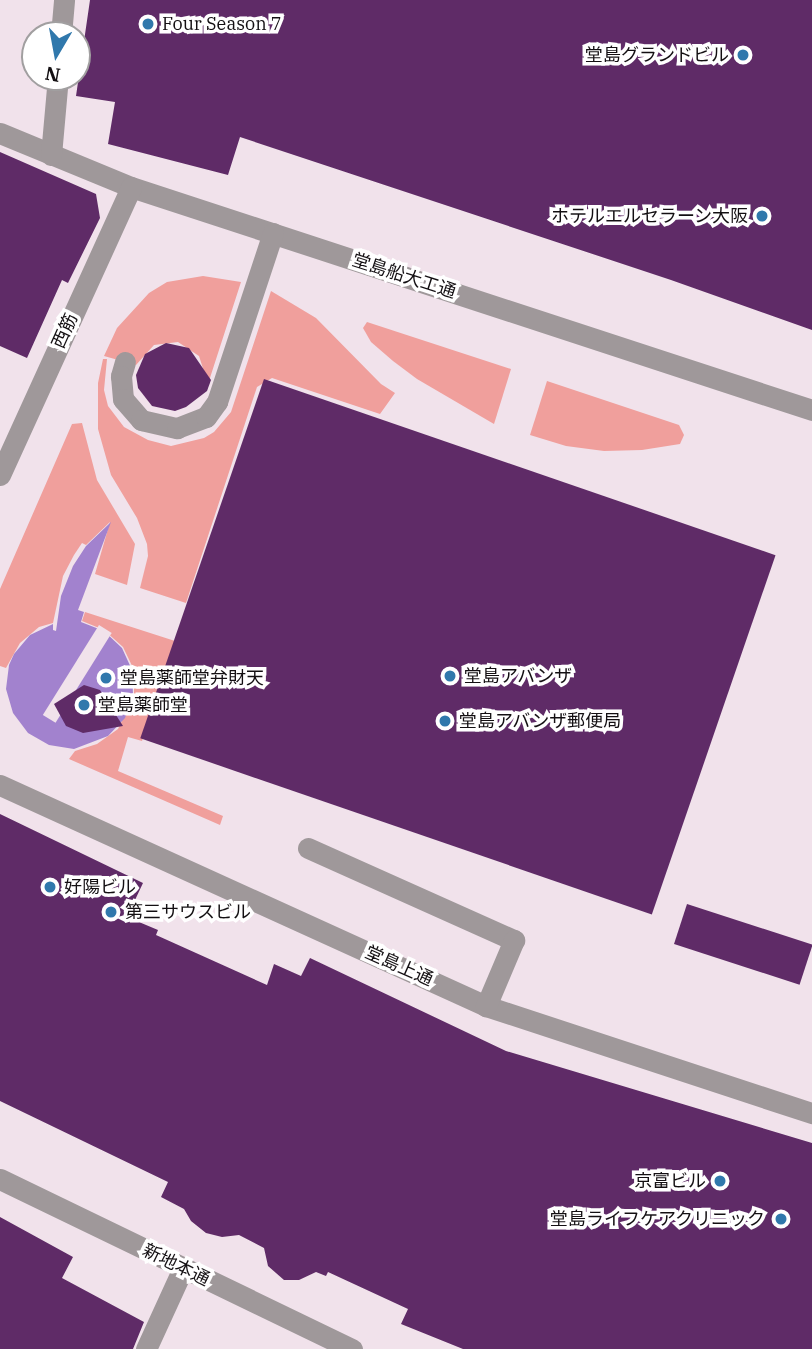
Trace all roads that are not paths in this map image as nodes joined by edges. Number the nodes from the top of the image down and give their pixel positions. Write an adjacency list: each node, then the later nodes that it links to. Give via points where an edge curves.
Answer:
1 (64, 0): 2 (street)
2 (62, 21)
3 (57, 91): 5 (street)
4 (0, 133): 5 (street, 堂島船大工通)
5 (51, 155): 6 (street, 堂島船大工通)
6 (131, 187): 7 (street, 堂島船大工通); 10 (street, 西筋)
7 (273, 233): 8 (street, via 217,402 206,417 177,428 141,420 123,399); 9 (street, 堂島船大工通)
8 (125, 362)
9 (812, 410)
10 (0, 475)
11 (0, 785): 13 (street, 堂島上通)
12 (308, 848): 13 (street, via 514,940)
13 (486, 1006): 14 (street, 堂島上通)
14 (812, 1113)
15 (0, 1180): 16 (street, 新地本通)
16 (183, 1268): 17 (street); 18 (street, 新地本通)
17 (146, 1349)
18 (352, 1349)

